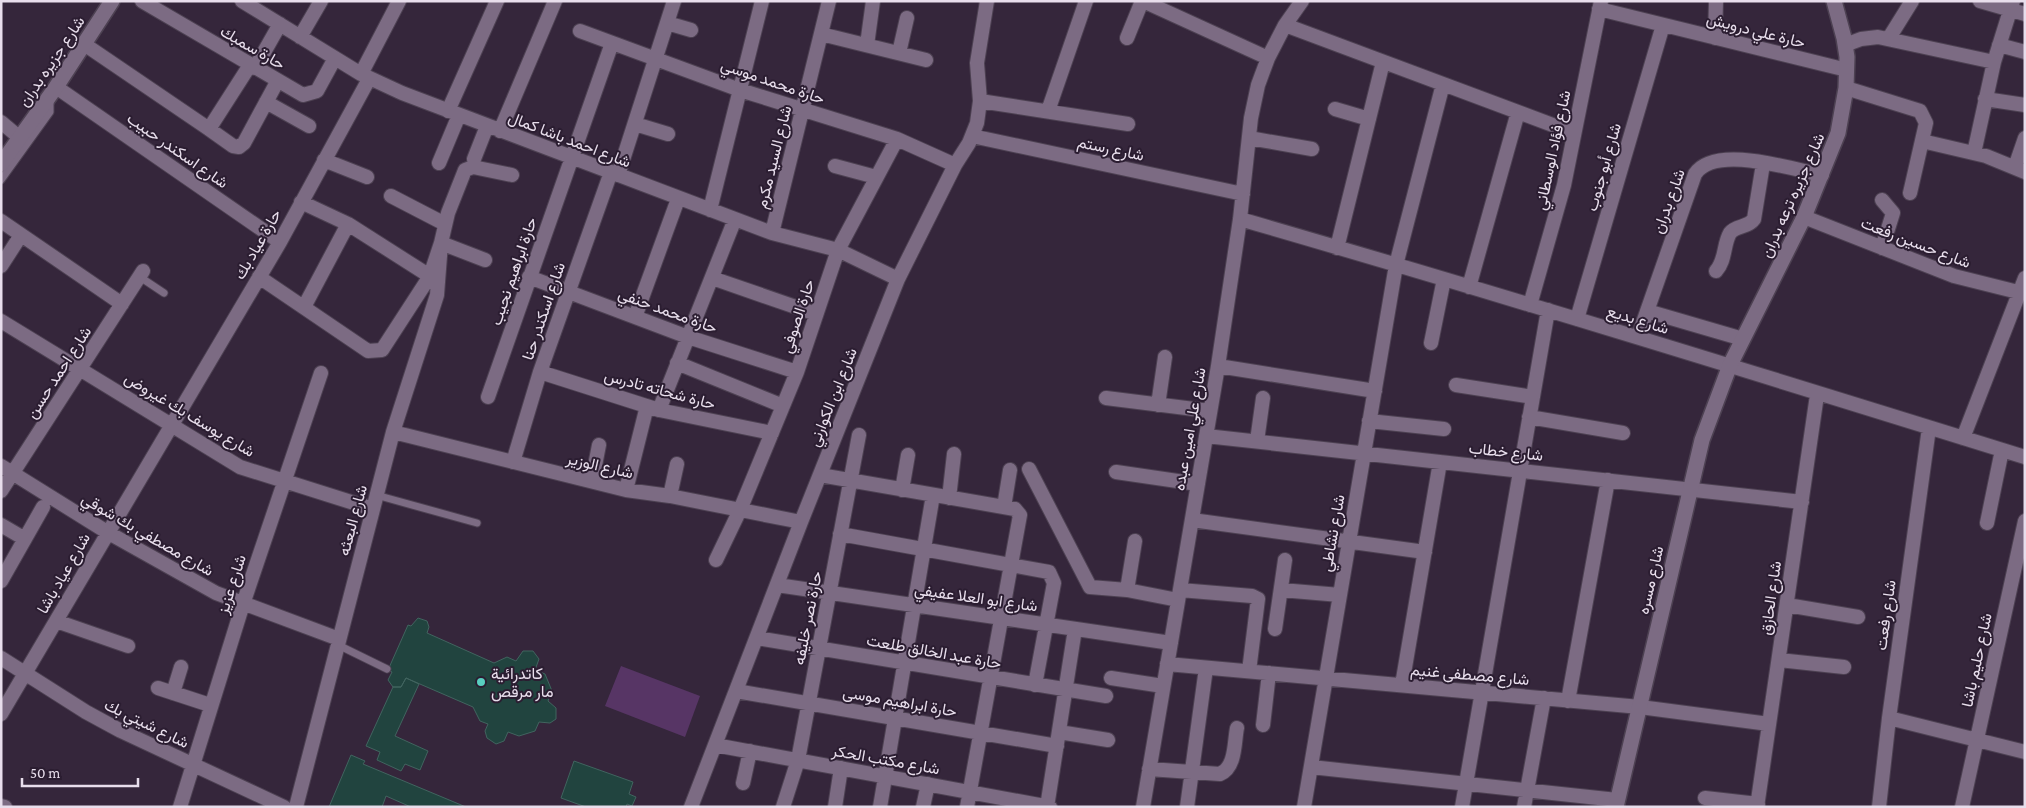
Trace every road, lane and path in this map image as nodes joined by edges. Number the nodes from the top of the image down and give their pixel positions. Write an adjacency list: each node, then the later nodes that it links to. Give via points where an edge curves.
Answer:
1 (112, 1): 36 (street, شارع جزيره بدران)
2 (142, 1): 48 (street, حارة سمبك)
3 (321, 1): 31 (street)
4 (399, 1): 50 (street, حارة عياد بك)
5 (497, 1): 64 (street)
6 (555, 1): 71 (street)
7 (674, 1): 24 (street, شارع اسكندر حنا)
8 (762, 1): 54 (street)
9 (829, 1): 30 (street, شارع السيد مكرم)
10 (873, 1): 39 (street)
11 (987, 1): 57 (street, شارع ابن الكوارني, via 977,63)
12 (1086, 1): 62 (street)
13 (1143, 1): 32 (street); 44 (street)
14 (1302, 1): 27 (street, شارع علي امين عبده)
15 (1716, 1): 33 (street)
16 (1834, 1): 37 (street, شارع جزيره ترعه بدران)
17 (1912, 1): 34 (street)
18 (1980, 1): 21 (street)
19 (249, 3): 25 (street, شارع احمد باشا كمال)
20 (1600, 5): 26 (street, حارة علي درويش); 72 (street, شارع فؤاد الوسطاني)
21 (2011, 5): 22 (street); 38 (street)
22 (2025, 14)
23 (907, 18): 41 (street)
24 (667, 23): 28 (street); 43 (street, شارع اسكندر حنا)
25 (280, 24): 31 (street, شارع احمد باشا كمال); 48 (street)
26 (1663, 25): 33 (street, حارة علي درويش); 141 (street, شارع أبو جنوب)
27 (1285, 26): 44 (street, شارع علي امين عبده); 46 (street)
28 (691, 30)
29 (580, 31): 35 (street, حارة محمد موسي)
30 (821, 34): 39 (street); 61 (street, شارع السيد مكرم)
31 (300, 37): 42 (street, شارع احمد باشا كمال)
32 (1127, 38)
33 (1715, 38): 49 (street, حارة علي درويش)
34 (1889, 38): 37 (street, via 1861,39); 47 (street)
35 (612, 43): 43 (street, حارة محمد موسي); 82 (street, حارة ابراهيم نجيب)
36 (84, 44): 55 (street, شارع جزيره بدران); 70 (street)
37 (1845, 45): 49 (street, شارع جزيره ترعه بدران)
38 (1999, 45): 40 (street); 47 (street)
39 (867, 46): 41 (street)
40 (2025, 52)
41 (899, 53): 45 (street)
42 (335, 58): 50 (street, شارع احمد باشا كمال); 51 (street, حارة سمبك, via 317,91 311,94 303,95)
43 (656, 58): 54 (street, حارة محمد موسي); 67 (street, شارع اسكندر حنا)
44 (1268, 58): 76 (street, شارع علي امين عبده, via 1258,85)
45 (926, 60)
46 (1383, 62): 52 (street); 65 (street)
47 (1994, 62): 56 (street)
48 (253, 67): 51 (street, حارة سمبك); 70 (street)
49 (1847, 70): 53 (street, شارع جزيره ترعه بدران)
50 (365, 76): 64 (street, شارع احمد باشا كمال); 84 (street, حارة عياد بك)
51 (277, 82): 58 (street)
52 (1443, 84): 63 (street); 118 (street, شارع نشاطي)
53 (1846, 88): 79 (street, via 1920,111 1926,123); 93 (street, شارع جزيره ترعه بدران, via 1838,133)
54 (740, 90): 61 (street, حارة محمد موسي); 103 (street)
55 (53, 92): 75 (street, شارع جزيره بدران); 96 (lane, via 50,112); 112 (street, شارع اسكندر حبيب)
56 (1985, 99): 59 (street); 81 (street)
57 (980, 101): 62 (street); 74 (street, شارع ابن الكوارني)
58 (266, 102): 69 (street); 70 (street, via 239,147)
59 (2025, 105)
60 (1335, 109): 65 (street)
61 (802, 110): 78 (street, حارة محمد موسي); 110 (street, شارع السيد مكرم)
62 (1048, 111): 68 (street)
63 (1518, 112): 72 (street); 129 (street)
64 (453, 113): 71 (street, شارع احمد باشا كمال); 85 (street)
65 (1369, 119): 114 (street)
66 (1, 122): 75 (street)
67 (634, 124): 73 (street); 91 (street, شارع اسكندر حنا)
68 (1128, 124)
69 (309, 126)
70 (209, 129)
71 (494, 129): 82 (street, شارع احمد باشا كمال); 83 (street)
72 (1574, 133): 134 (street, شارع فؤاد الوسطاني, via 1556,219)
73 (668, 134)
74 (972, 136): 88 (street, شارع ابن الكوارني); 98 (street, شارع رستم)
75 (20, 138): 86 (street, شارع جزيره بدران)
76 (1249, 138): 80 (street); 98 (street, شارع علي امين عبده)
77 (2025, 138): 90 (street)
78 (897, 139): 88 (street, حارة محمد موسي); 95 (street, حارة الصوفي)
79 (1922, 141): 81 (street); 97 (street)
80 (1312, 148)
81 (1974, 153): 90 (street)
82 (571, 157): 91 (street, شارع احمد باشا كمال); 123 (street, حارة ابراهيم نجيب)
83 (474, 159)
84 (324, 160): 94 (street); 102 (street, حارة عياد بك)
85 (438, 163)
86 (1, 164)
87 (1763, 164): 93 (street, شارع بدران); 120 (street, via 1754,219 1730,234); 137 (street, شارع بدران, via 1736,158 1718,159 1699,168)
88 (954, 165): 125 (street, شارع ابن الكوارني)
89 (835, 166): 95 (street)
90 (2020, 169)
91 (614, 174): 100 (street, شارع احمد باشا كمال); 130 (street, شارع اسكندر حنا)
92 (512, 175): 109 (street, via 467,168)
93 (1822, 175): 104 (street, شارع جزيره ترعه بدران)
94 (367, 177)
95 (876, 177): 116 (street, حارة الصوفي)
96 (1, 180)
97 (1910, 193)
98 (1243, 194): 106 (street, شارع علي امين عبده)
99 (392, 196): 109 (street)
100 (678, 199): 103 (street, شارع احمد باشا كمال); 140 (street)
101 (1882, 200): 115 (street, via 1893,214)
102 (301, 202): 108 (street); 112 (street, حارة عياد بك)
103 (710, 210): 105 (street, شارع احمد باشا كمال)
104 (1804, 217): 115 (street, شارع حسين رفعت); 145 (street, شارع جزيره ترعه بدران)
105 (735, 219): 110 (street, شارع احمد باشا كمال); 124 (street)
106 (1240, 219): 114 (street, شارع بديع); 150 (street, شارع علي امين عبده)
107 (1, 221): 111 (street)
108 (348, 224): 127 (street); 135 (street)
109 (445, 224): 113 (street)
110 (772, 233): 116 (street, شارع احمد باشا كمال)
111 (21, 235): 119 (street); 133 (street)
112 (280, 242): 122 (street, حارة عياد بك)
113 (441, 243): 117 (street); 127 (street)
114 (1338, 248): 118 (street, شارع بديع)
115 (1882, 248): 131 (street, شارع حسين رفعت, via 1975,283)
116 (838, 250): 125 (street, شارع احمد باشا كمال); 139 (street, حارة الصوفي)
117 (485, 260)
118 (1396, 265): 128 (street, شارع بديع); 156 (street, شارع نشاطي)
119 (1, 266)
120 (1716, 271)
121 (142, 274): 132 (lane); 133 (street, شارع احمد حسن)
122 (259, 277): 135 (street); 168 (street, حارة عياد بك)
123 (529, 277): 130 (street, حارة محمد حنفي); 158 (street, حارة ابراهيم نجيب)
124 (712, 278): 139 (street); 143 (street)
125 (898, 278): 192 (street, شارع ابن الكوارني)
126 (2025, 278): 131 (street)
127 (434, 279): 135 (street, via 382,350 368,351); 171 (street, شارع البعثه)
128 (1444, 279): 129 (street, شارع بديع); 146 (street)
129 (1469, 287): 134 (street, شارع بديع)
130 (568, 292): 140 (street, حارة محمد حنفي); 152 (street, شارع اسكندر حنا)
131 (2018, 292): 138 (street)
132 (164, 293)
133 (122, 304): 151 (street, شارع احمد حسن)
134 (1530, 305): 136 (street, شارع بديع)
135 (304, 307)
136 (1548, 310): 141 (street, شارع بديع); 159 (street)
137 (1647, 311): 144 (street, شارع بدران); 145 (street)
138 (2018, 311): 176 (street)
139 (816, 314): 153 (street, حارة الصوفي)
140 (635, 317): 143 (street, حارة محمد حنفي)
141 (1577, 319): 144 (street, شارع بديع)
142 (1, 321): 151 (street, شارع يوسف بك غيروض)
143 (688, 336): 148 (street); 153 (street, حارة محمد حنفي)
144 (1638, 337): 149 (street, شارع بديع)
145 (1743, 339): 149 (street, شارع جزيره ترعه بدران)
146 (1431, 343)
147 (1165, 357): 162 (street)
148 (677, 364): 163 (street); 164 (street)
149 (1730, 365): 157 (street, شارع بديع); 198 (street, شارع مسره, via 1702,440)
150 (1218, 366): 156 (street); 165 (street, شارع علي امين عبده)
151 (81, 370): 168 (street, شارع يوسف بك غيروض); 188 (street, شارع احمد حسن)
152 (540, 372): 164 (street, حارة شحاته تادرس); 184 (street, شارع اسكندر حنا)
153 (796, 372): 163 (street, حارة الصوفي)
154 (321, 373): 196 (street, شارع عزيز)
155 (1456, 385): 159 (street)
156 (1374, 391): 167 (street, شارع نشاطي)
157 (1817, 395): 169 (street, شارع بديع); 206 (street, شارع الحازق)
158 (488, 396)
159 (1533, 397): 166 (street)
160 (1106, 398): 162 (street)
161 (1263, 398): 177 (street)
162 (1158, 404): 165 (street)
163 (783, 406): 172 (street, حارة الصوفي)
164 (653, 408): 172 (street, حارة شحاته تادرس); 199 (street)
165 (1210, 411): 175 (street, شارع علي امين عبده)
166 (1529, 417): 173 (street); 190 (street)
167 (1369, 421): 170 (street); 180 (street, شارع نشاطي)
168 (172, 426): 196 (street, شارع يوسف بك غيروض, via 240,467); 216 (street, شارع عياد باشا)
169 (1929, 428): 176 (street, شارع بديع); 277 (street, شارع رفعت)
170 (1444, 429)
171 (393, 432): 184 (street, شارع الوزير); 205 (street, شارع البعثه)
172 (772, 433): 209 (street, حارة الصوفي)
173 (1623, 433)
174 (859, 435): 195 (street, حارة نصر خليفه)
175 (1206, 436): 177 (street, شارع خطاب); 197 (street, شارع علي امين عبده)
176 (1963, 438): 179 (street, شارع بديع)
177 (1257, 441): 180 (street, شارع خطاب)
178 (599, 445): 194 (street)
179 (2002, 450): 183 (street, شارع بديع); 214 (street)
180 (1364, 453): 185 (street, شارع خطاب); 220 (street, شارع نشاطي)
181 (954, 454): 204 (street)
182 (908, 455): 200 (street)
183 (2025, 457)
184 (513, 462): 194 (street, شارع الوزير)
185 (1440, 462): 190 (street, شارع خطاب); 222 (street)
186 (677, 464): 203 (street)
187 (1029, 469): 228 (street, via 1089,585)
188 (7, 470): 201 (street, شارع احمد حسن); 216 (street, شارع مصطفي بك شوقي)
189 (1010, 470): 208 (street)
190 (1520, 470): 193 (street, شارع خطاب); 268 (street)
191 (1116, 472): 197 (street)
192 (820, 475): 195 (street); 211 (street, شارع ابن الكوارني)
193 (1608, 480): 198 (street, شارع خطاب); 271 (street)
194 (592, 481): 199 (street, شارع الوزير)
195 (850, 481): 200 (street); 217 (street, حارة نصر خليفه)
196 (284, 482): 205 (street, شارع يوسف بك غيروض); 233 (street, شارع عزيز)
197 (1198, 484): 210 (street, شارع علي امين عبده)
198 (1689, 489): 206 (street, شارع خطاب); 274 (street, شارع مسره)
199 (626, 490): 203 (street, شارع الوزير)
200 (902, 490): 202 (street)
201 (1, 491)
202 (933, 495): 204 (street); 221 (street)
203 (670, 496): 209 (street, شارع الوزير)
204 (949, 498): 208 (street)
205 (375, 502): 213 (lane); 243 (street, شارع البعثه)
206 (1802, 502): 235 (street, شارع الحازق)
207 (44, 507): 218 (street)
208 (1010, 508): 225 (street, via 1020,515)
209 (740, 510): 211 (street, شارع الوزير); 223 (street, حارة الصوفي)
210 (1192, 520): 220 (street); 231 (street, شارع علي امين عبده)
211 (801, 522): 227 (street, شارع ابن الكوارني)
212 (2025, 522): 284 (street, شارع حليم باشا)
213 (476, 523)
214 (1987, 523)
215 (1, 525): 218 (street)
216 (107, 532): 233 (street, شارع مصطفي بك شوقي, via 216,593); 238 (street, شارع عياد باشا)
217 (840, 534): 221 (street); 230 (street, حارة نصر خليفه)
218 (25, 539): 226 (street)
219 (1134, 541): 228 (street)
220 (1349, 542): 222 (street); 232 (street, شارع نشاطي)
221 (924, 549): 225 (street); 234 (street)
222 (1425, 552): 262 (street)
223 (716, 560)
224 (1285, 560): 229 (street)
225 (1011, 564): 237 (street); 239 (street, via 1046,570 1052,575 1054,583)
226 (1, 581)
227 (777, 585): 230 (street, شارع ابو العلا عفيفي); 242 (street, شارع ابن الكوارني)
228 (1127, 590): 231 (street)
229 (1281, 590): 232 (street); 241 (street)
230 (829, 593): 234 (street, شارع ابو العلا عفيفي); 246 (street, حارة نصر خليفه)
231 (1179, 595): 244 (street, شارع علي امين عبده); 255 (street, via 1252,596 1258,599)
232 (1340, 595): 260 (street, شارع نشاطي)
233 (243, 604): 243 (street, شارع مصطفي بك شوقي); 273 (street, شارع عزيز)
234 (914, 605): 237 (street, شارع ابو العلا عفيفي); 249 (street)
235 (1787, 605): 236 (street); 248 (street, شارع الحازق)
236 (1858, 617)
237 (1001, 618): 239 (street, شارع ابو العلا عفيفي); 258 (street)
238 (56, 621): 245 (street); 256 (street, شارع عياد باشا)
239 (1046, 625): 240 (street, شارع ابو العلا عفيفي); 261 (street)
240 (1076, 629): 244 (street, شارع ابو العلا عفيفي); 266 (street)
241 (1275, 629)
242 (757, 638): 246 (street, حارة عبد الخالق طلعت); 265 (street, شارع ابن الكوارني)
243 (338, 642): 254 (lane); 308 (street, شارع البعثه)
244 (1170, 643): 250 (street, شارع علي امين عبده)
245 (128, 646)
246 (818, 649): 249 (street, حارة عبد الخالق طلعت); 272 (street, حارة نصر خليفه)
247 (1, 658): 256 (street, شارع شيتي بك)
248 (1779, 660): 252 (street); 278 (street, شارع الحازق)
249 (904, 663): 258 (street, حارة عبد الخالق طلعت); 276 (street)
250 (1167, 664): 253 (street, شارع مصطفى غنيم); 263 (street, شارع علي امين عبده)
251 (181, 667): 267 (street)
252 (1844, 667)
253 (1206, 668): 255 (street, شارع مصطفى غنيم); 293 (street)
254 (387, 669)
255 (1248, 672): 257 (street, شارع مصطفى غنيم)
256 (25, 673): 275 (street, شارع عياد باشا); 289 (street, شارع شيتي بك, via 86,712)
257 (1269, 673): 260 (street, شارع مصطفى غنيم); 279 (street)
258 (991, 678): 261 (street, حارة عبد الخالق طلعت); 281 (street)
259 (1111, 678): 263 (street)
260 (1326, 678): 262 (street, شارع مصطفى غنيم); 290 (street, شارع نشاطي)
261 (1035, 685): 266 (street, حارة عبد الخالق طلعت)
262 (1402, 685): 268 (street, شارع مصطفى غنيم)
263 (1163, 686): 292 (street, شارع علي امين عبده)
264 (158, 688): 267 (street)
265 (736, 691): 272 (street, حارة ابراهيم موسى); 285 (street, شارع ابن الكوارني)
266 (1066, 691): 269 (street, حارة عبد الخالق طلعت); 282 (street)
267 (173, 693): 273 (street)
268 (1482, 693): 270 (street, شارع مصطفى غنيم); 297 (street)
269 (1106, 696)
270 (1544, 698): 271 (street, شارع مصطفى غنيم); 298 (street)
271 (1568, 700): 274 (street, شارع مصطفى غنيم)
272 (808, 703): 276 (street, حارة ابراهيم موسى); 288 (street, حارة نصر خليفه)
273 (210, 706): 289 (street, شارع عزيز)
274 (1640, 707): 278 (street, شارع مصطفى غنيم); 302 (street, شارع مسره)
275 (1, 714)
276 (895, 718): 281 (street, حارة ابراهيم موسى); 294 (street)
277 (1889, 718): 284 (street); 321 (street, شارع رفعت)
278 (1769, 724): 304 (street, شارع الحازق)
279 (1263, 725)
280 (1237, 728): 293 (street, via 1227,770 1220,774)
281 (981, 733): 282 (street, حارة ابراهيم موسى); 299 (street)
282 (1058, 739): 283 (street, حارة ابراهيم موسى); 315 (street)
283 (1108, 740)
284 (1977, 740): 287 (street); 322 (street, شارع حليم باشا)
285 (715, 745): 286 (street, شارع مكتب الحكر); 309 (street, شارع ابن الكوارني)
286 (750, 752): 288 (street, شارع مكتب الحكر); 295 (street)
287 (2025, 752)
288 (798, 760): 291 (street, شارع مكتب الحكر); 310 (street, حارة نصر خليفه)
289 (192, 764): 306 (street, شارع عزيز); 307 (street, شارع شيتي بك)
290 (1310, 767): 297 (street); 318 (street, شارع نشاطي)
291 (841, 768): 294 (street, شارع مكتب الحكر); 311 (street)
292 (1149, 769): 293 (street); 316 (street, شارع علي امين عبده)
293 (1192, 772): 317 (street)
294 (885, 776): 296 (street, شارع مكتب الحكر); 312 (street)
295 (743, 783)
296 (928, 784): 299 (street, شارع مكتب الحكر); 313 (street)
297 (1466, 784): 298 (street); 319 (street)
298 (1527, 790): 302 (street); 320 (street)
299 (970, 792): 301 (street, شارع مكتب الحكر); 314 (street)
300 (1705, 798): 304 (street)
301 (1009, 803): 315 (street, شارع مكتب الحكر)
302 (1617, 803)
303 (1, 806): 305 (street)
304 (1758, 806)
305 (5, 807)
306 (180, 807)
307 (284, 807)
308 (296, 807)
309 (691, 807)
310 (784, 807)
311 (835, 807)
312 (880, 807)
313 (923, 807)
314 (968, 807)
315 (1048, 807)
316 (1142, 807)
317 (1187, 807)
318 (1304, 807)
319 (1462, 807)
320 (1524, 807)
321 (1878, 807)
322 (1962, 807)

